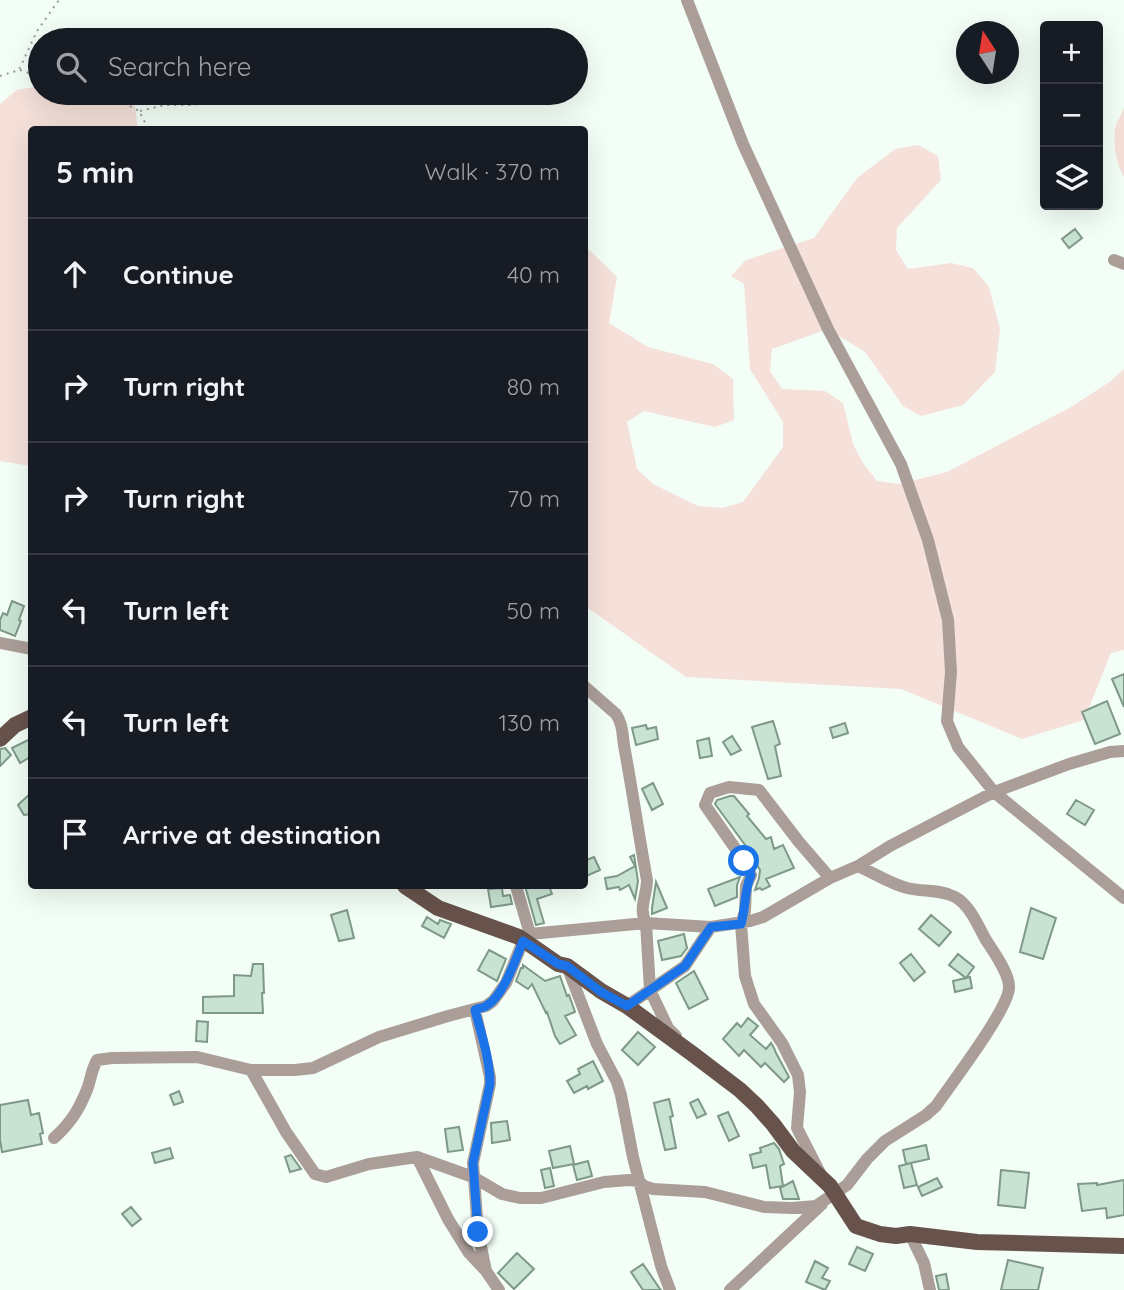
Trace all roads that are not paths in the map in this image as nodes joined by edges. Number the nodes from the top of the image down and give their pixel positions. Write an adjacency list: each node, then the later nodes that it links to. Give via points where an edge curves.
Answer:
1 (687, 0): 8 (street, via 743,144 828,329 901,464 929,540 947,620 951,672 947,721 958,747)
2 (0, 643): 3 (street)
3 (28, 648)
4 (588, 689): 14 (street, via 620,720 647,880 642,905)
5 (28, 718): 6 (main road)
6 (0, 739)
7 (1124, 751): 8 (street, via 1069,764)
8 (995, 792): 9 (street); 13 (street)
9 (858, 866): 10 (street); 30 (street, via 908,888 956,897 991,948 1008,978 1009,989 989,1028 936,1106 885,1141 846,1185)
10 (830, 878): 15 (street, via 763,917); 15 (street, via 759,790 729,787 710,793 705,805 751,875)
11 (410, 889): 17 (main road, via 438,908)
12 (516, 889): 17 (street)
13 (1124, 898)
14 (646, 923): 16 (street); 17 (street); 19 (street)
15 (741, 924): 16 (street); 30 (street, via 750,994 798,1075 799,1133)
16 (711, 927): 19 (street, via 685,966)
17 (524, 937): 18 (main road); 23 (street, via 500,992)
18 (567, 966): 20 (main road); 22 (street)
19 (650, 990): 21 (street); 24 (street, via 668,1028)
20 (601, 992): 21 (main road); 22 (street)
21 (627, 1006): 24 (main road)
22 (584, 1009): 29 (street, via 619,1089)
23 (475, 1010): 25 (street, via 379,1037 313,1068); 28 (street, via 490,1084)
24 (694, 1055): 30 (main road, via 749,1098)
25 (251, 1070): 26 (street, via 197,1057 97,1060 77,1110); 27 (street, via 314,1174 326,1177)
26 (54, 1138)
27 (417, 1157): 28 (street); 33 (street, via 448,1219)
28 (473, 1177): 29 (street, via 502,1194 520,1198 541,1198 604,1182); 33 (street)
29 (639, 1181): 30 (street, via 653,1189 705,1192 764,1207 816,1206); 35 (street)
30 (832, 1190): 31 (main road, via 856,1226 880,1234); 36 (street)
31 (910, 1234): 32 (main road, via 977,1242); 37 (street, via 925,1262)
32 (1124, 1246)
33 (486, 1271): 34 (street)
34 (499, 1290)
35 (670, 1290)
36 (730, 1290)
37 (930, 1290)

